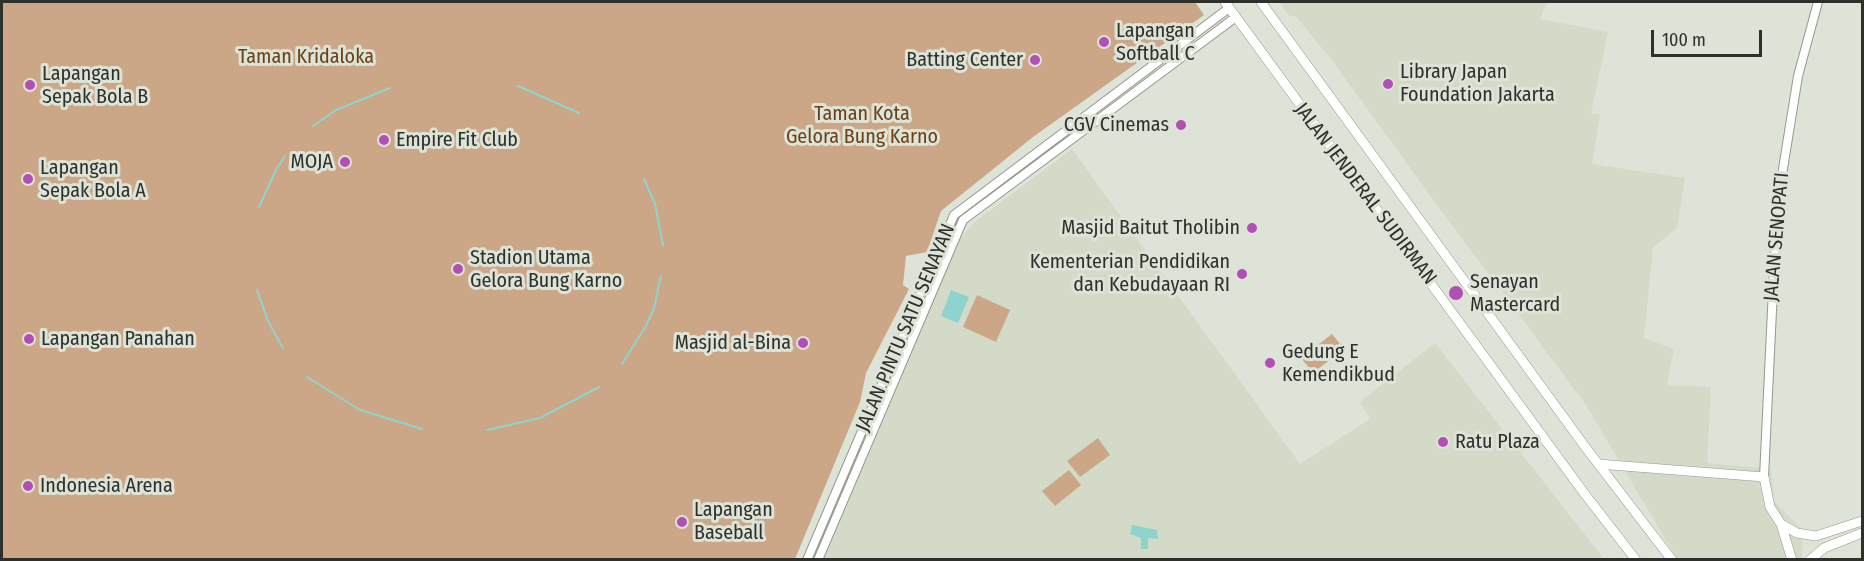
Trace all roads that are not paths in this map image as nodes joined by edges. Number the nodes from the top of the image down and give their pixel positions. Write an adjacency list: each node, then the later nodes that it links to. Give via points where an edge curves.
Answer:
1 (1261, 2): 11 (main road, JALAN JENDERAL SUDIRMAN)
2 (1818, 2): 12 (main road, JALAN SENOPATI, via 1798,76 1778,206)
3 (1227, 5): 4 (main road, JALAN JENDERAL SUDIRMAN); 5 (main road, JALAN PINTU SATU SENAYAN)
4 (1236, 17): 6 (main road, JALAN PINTU SATU SENAYAN); 18 (main road, JALAN JENDERAL SUDIRMAN)
5 (1200, 30): 6 (main road); 7 (main road, JALAN PINTU SATU SENAYAN)
6 (1206, 38): 8 (main road, JALAN PINTU SATU SENAYAN)
7 (1181, 44): 8 (main road); 9 (main road, JALAN PINTU SATU SENAYAN)
8 (1187, 52): 10 (main road, JALAN PINTU SATU SENAYAN)
9 (1115, 92): 10 (main road); 16 (main road, JALAN PINTU SATU SENAYAN, via 954,215)
10 (1122, 100): 17 (main road, JALAN PINTU SATU SENAYAN, via 963,220)
11 (1598, 464): 12 (main road); 19 (main road, JALAN JENDERAL SUDIRMAN)
12 (1764, 477): 14 (main road, via 1770,507)
13 (1863, 521): 14 (main road, via 1816,536 1797,533)
14 (1781, 524): 20 (main road)
15 (1863, 533): 21 (main road, via 1824,548)
16 (807, 560)
17 (818, 560)
18 (1636, 560)
19 (1672, 560)
20 (1792, 560)
21 (1809, 560)

